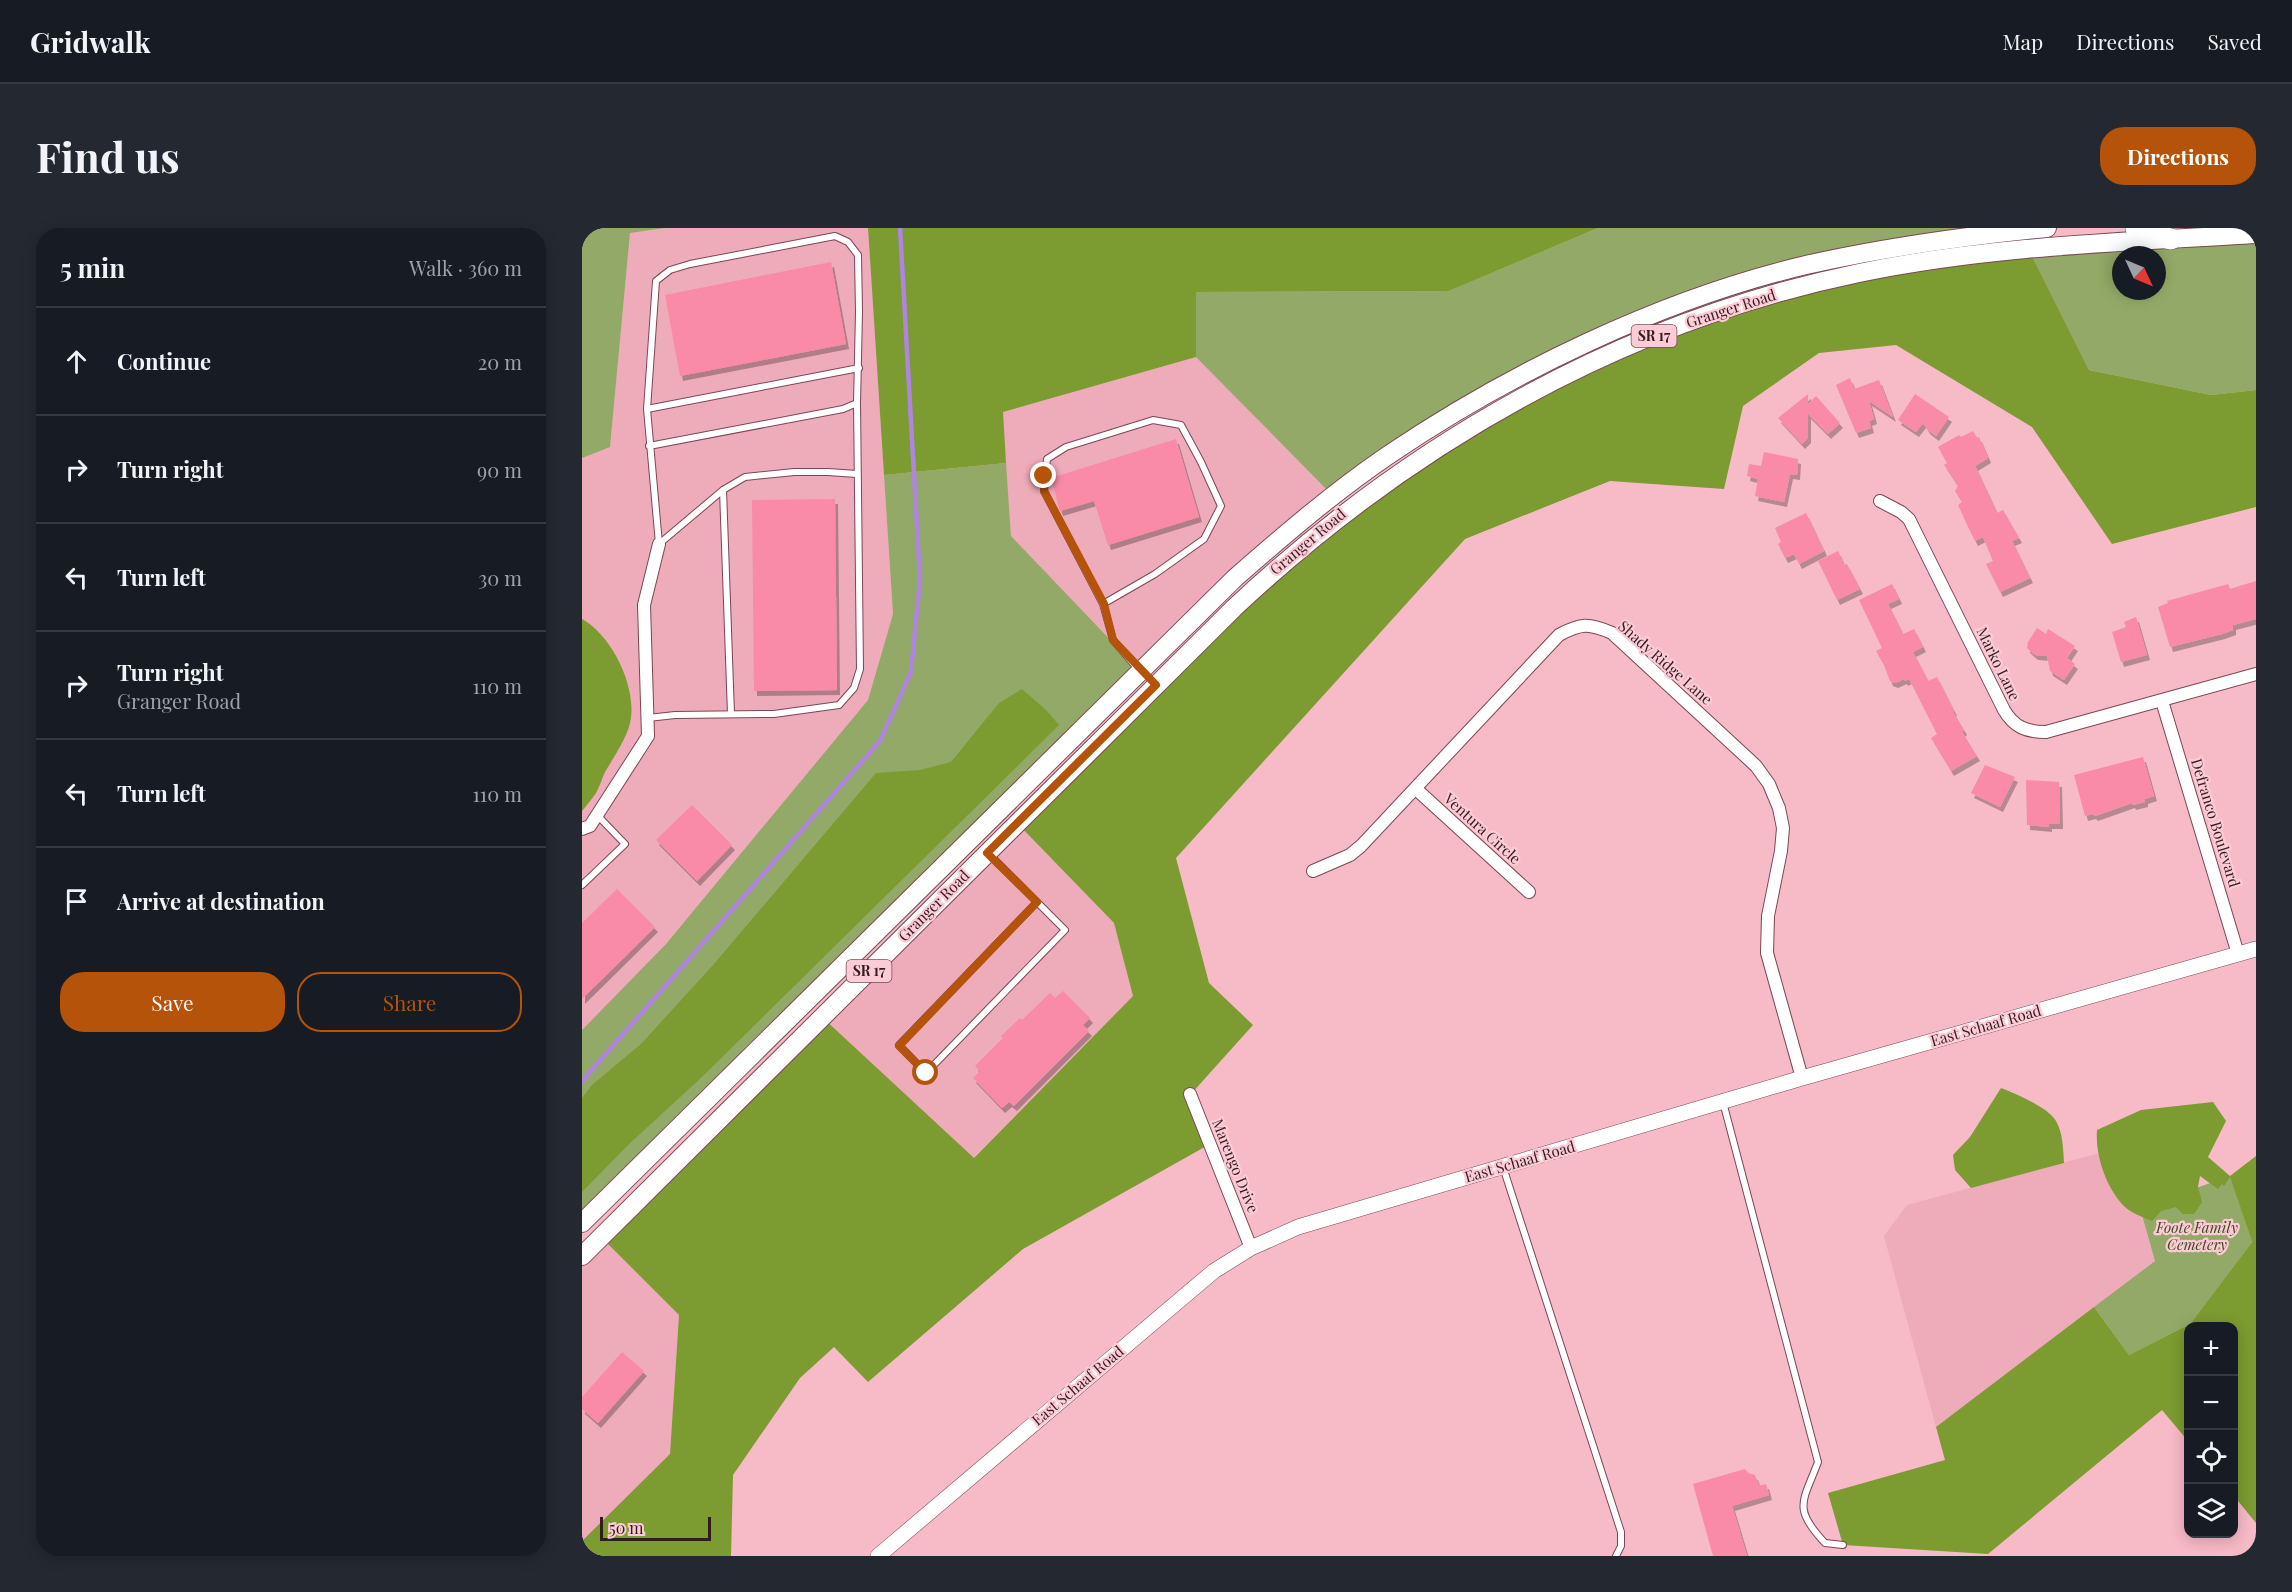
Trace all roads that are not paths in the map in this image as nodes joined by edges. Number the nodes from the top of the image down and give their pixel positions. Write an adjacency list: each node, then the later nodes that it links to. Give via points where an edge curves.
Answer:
1 (2047, 228): 14 (main road, Granger Road / SR 17, via 1916,243 1803,266 1691,301 1563,354 1457,412 1332,496 1235,578)
2 (2136, 228): 4 (highway)
3 (2256, 234): 4 (main road, Granger Road / SR 17)
4 (2171, 239): 16 (main road, Granger Road / SR 17, via 1964,255 1859,273 1701,318 1602,358 1496,411 1347,510 1270,574)
5 (859, 368): 6 (lane); 7 (lane); 7 (lane, via 858,255 848,242 835,236 738,254 670,270 656,281)
6 (857, 403): 8 (lane, via 843,409); 9 (lane)
7 (647, 409): 8 (lane)
8 (650, 446): 12 (lane)
9 (857, 474): 10 (lane, via 828,471 745,477); 18 (lane, via 860,669 854,688 839,705 774,714)
10 (723, 490): 12 (lane); 18 (lane)
11 (1880, 501): 17 (street, Marko Lane, via 1909,519 2010,721 2031,732 2046,732)
12 (659, 544): 19 (street, via 644,605)
13 (1104, 604): 13 (lane, via 1204,539 1221,506 1181,425 1153,420 1066,447 1047,459 1044,491); 14 (lane, via 1113,640)
14 (1141, 672): 16 (main road); 34 (main road, Granger Road / SR 17)
15 (2256, 674): 17 (street, Marko Lane)
16 (1156, 685): 23 (main road, Granger Road / SR 17)
17 (2162, 701): 29 (street, Defranco Boulevard)
18 (731, 714): 19 (lane)
19 (648, 718): 21 (street, via 648,736)
20 (1416, 789): 24 (street, Shady Ridge Lane, via 1350,855); 26 (street, Ventura Circle); 30 (street, Shady Ridge Lane, via 1558,635 1585,624 1612,633 1756,766 1769,784 1783,828 1768,916 1767,954)
21 (597, 815): 22 (street); 25 (lane, via 625,844)
22 (582, 830)
23 (987, 853): 27 (lane); 36 (main road, Granger Road / SR 17)
24 (1313, 871)
25 (582, 885)
26 (1529, 892)
27 (1037, 902): 27 (lane, via 1065,930 926,1073 899,1046)
28 (2256, 949): 29 (street, East Schaaf Road)
29 (2238, 954): 30 (street, East Schaaf Road)
30 (1802, 1078): 32 (street, East Schaaf Road)
31 (1191, 1094): 35 (street, Marengo Drive)
32 (1723, 1102): 33 (street, East Schaaf Road); 37 (lane, via 1818,1462 1803,1497 1804,1512 1825,1543)
33 (1503, 1167): 35 (street, East Schaaf Road, via 1298,1227); 39 (lane, via 1620,1532 1621,1546)
34 (582, 1223)
35 (1251, 1248): 38 (street, East Schaaf Road, via 1187,1293)
36 (582, 1256)
37 (1843, 1545)
38 (878, 1556)
39 (1616, 1556)

